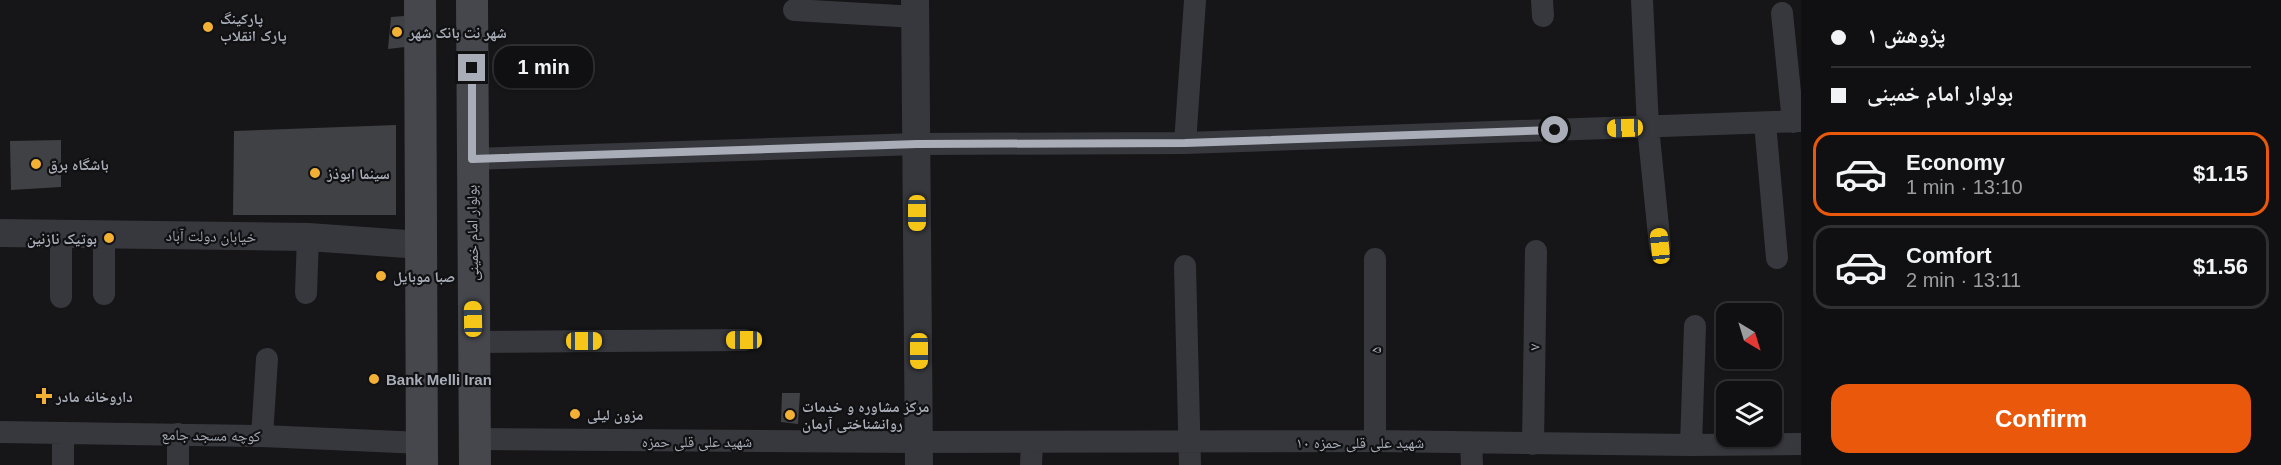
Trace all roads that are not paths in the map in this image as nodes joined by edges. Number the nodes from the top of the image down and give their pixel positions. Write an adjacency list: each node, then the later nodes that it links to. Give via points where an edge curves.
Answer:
1 (420, 0): 18 (main road)
2 (472, 0): 13 (main road, بولوار امام خمینی)
3 (1195, 0): 11 (street)
4 (1642, 0): 10 (street)
5 (916, 9): 6 (street); 12 (street)
6 (794, 10)
7 (1782, 13): 8 (street)
8 (1797, 122): 9 (street)
9 (1766, 123): 10 (street); 21 (street)
10 (1648, 127): 11 (street); 19 (street)
11 (1185, 143): 12 (street)
12 (917, 144): 13 (street); 43 (street)
13 (472, 159): 29 (main road, بولوار امام خمینی)
14 (0, 233): 15 (street, خیابان دولت آباد)
15 (61, 234): 16 (street, خیابان دولت آباد); 26 (street)
16 (104, 234): 17 (street, خیابان دولت آباد); 25 (street)
17 (308, 237): 18 (street, خیابان دولت آباد); 24 (street)
18 (421, 244): 42 (main road)
19 (1660, 246)
20 (1536, 251): 38 (street, ۷)
21 (1777, 258)
22 (1375, 259): 35 (street, ۵)
23 (1185, 266): 37 (street)
24 (306, 292)
25 (104, 294)
26 (61, 297)
27 (1695, 326): 40 (street)
28 (744, 340): 29 (street)
29 (474, 342): 41 (main road, بولوار امام خمینی)
30 (267, 359): 34 (street)
31 (0, 432): 32 (street, کوچه مسجد جامع)
32 (63, 433): 33 (street, کوچه مسجد جامع); 46 (street)
33 (178, 434): 34 (street, کوچه مسجد جامع); 47 (street)
34 (262, 436): 42 (street, کوچه مسجد جامع)
35 (1375, 441): 37 (street, شهید علی قلی حمزه ۱۰); 44 (street, شهید علی قلی حمزه ۱۰)
36 (1032, 442): 37 (street, شهید علی قلی حمزه ۱۰); 43 (street, شهید علی قلی حمزه ۱۰); 48 (street)
37 (1189, 442): 49 (street)
38 (1533, 444): 44 (street, شهید علی قلی حمزه ۱۰); 45 (street, شهید علی قلی حمزه ۱۰)
39 (1801, 444): 40 (street, شهید علی قلی حمزه ۱۰)
40 (1690, 446): 45 (street, شهید علی قلی حمزه ۱۰)
41 (475, 452): 43 (street, شهید علی قلی حمزه)
42 (422, 454)
43 (919, 454)
44 (1472, 454)
45 (1620, 455)
46 (63, 465)
47 (178, 465)
48 (1031, 465)
49 (1190, 465)

